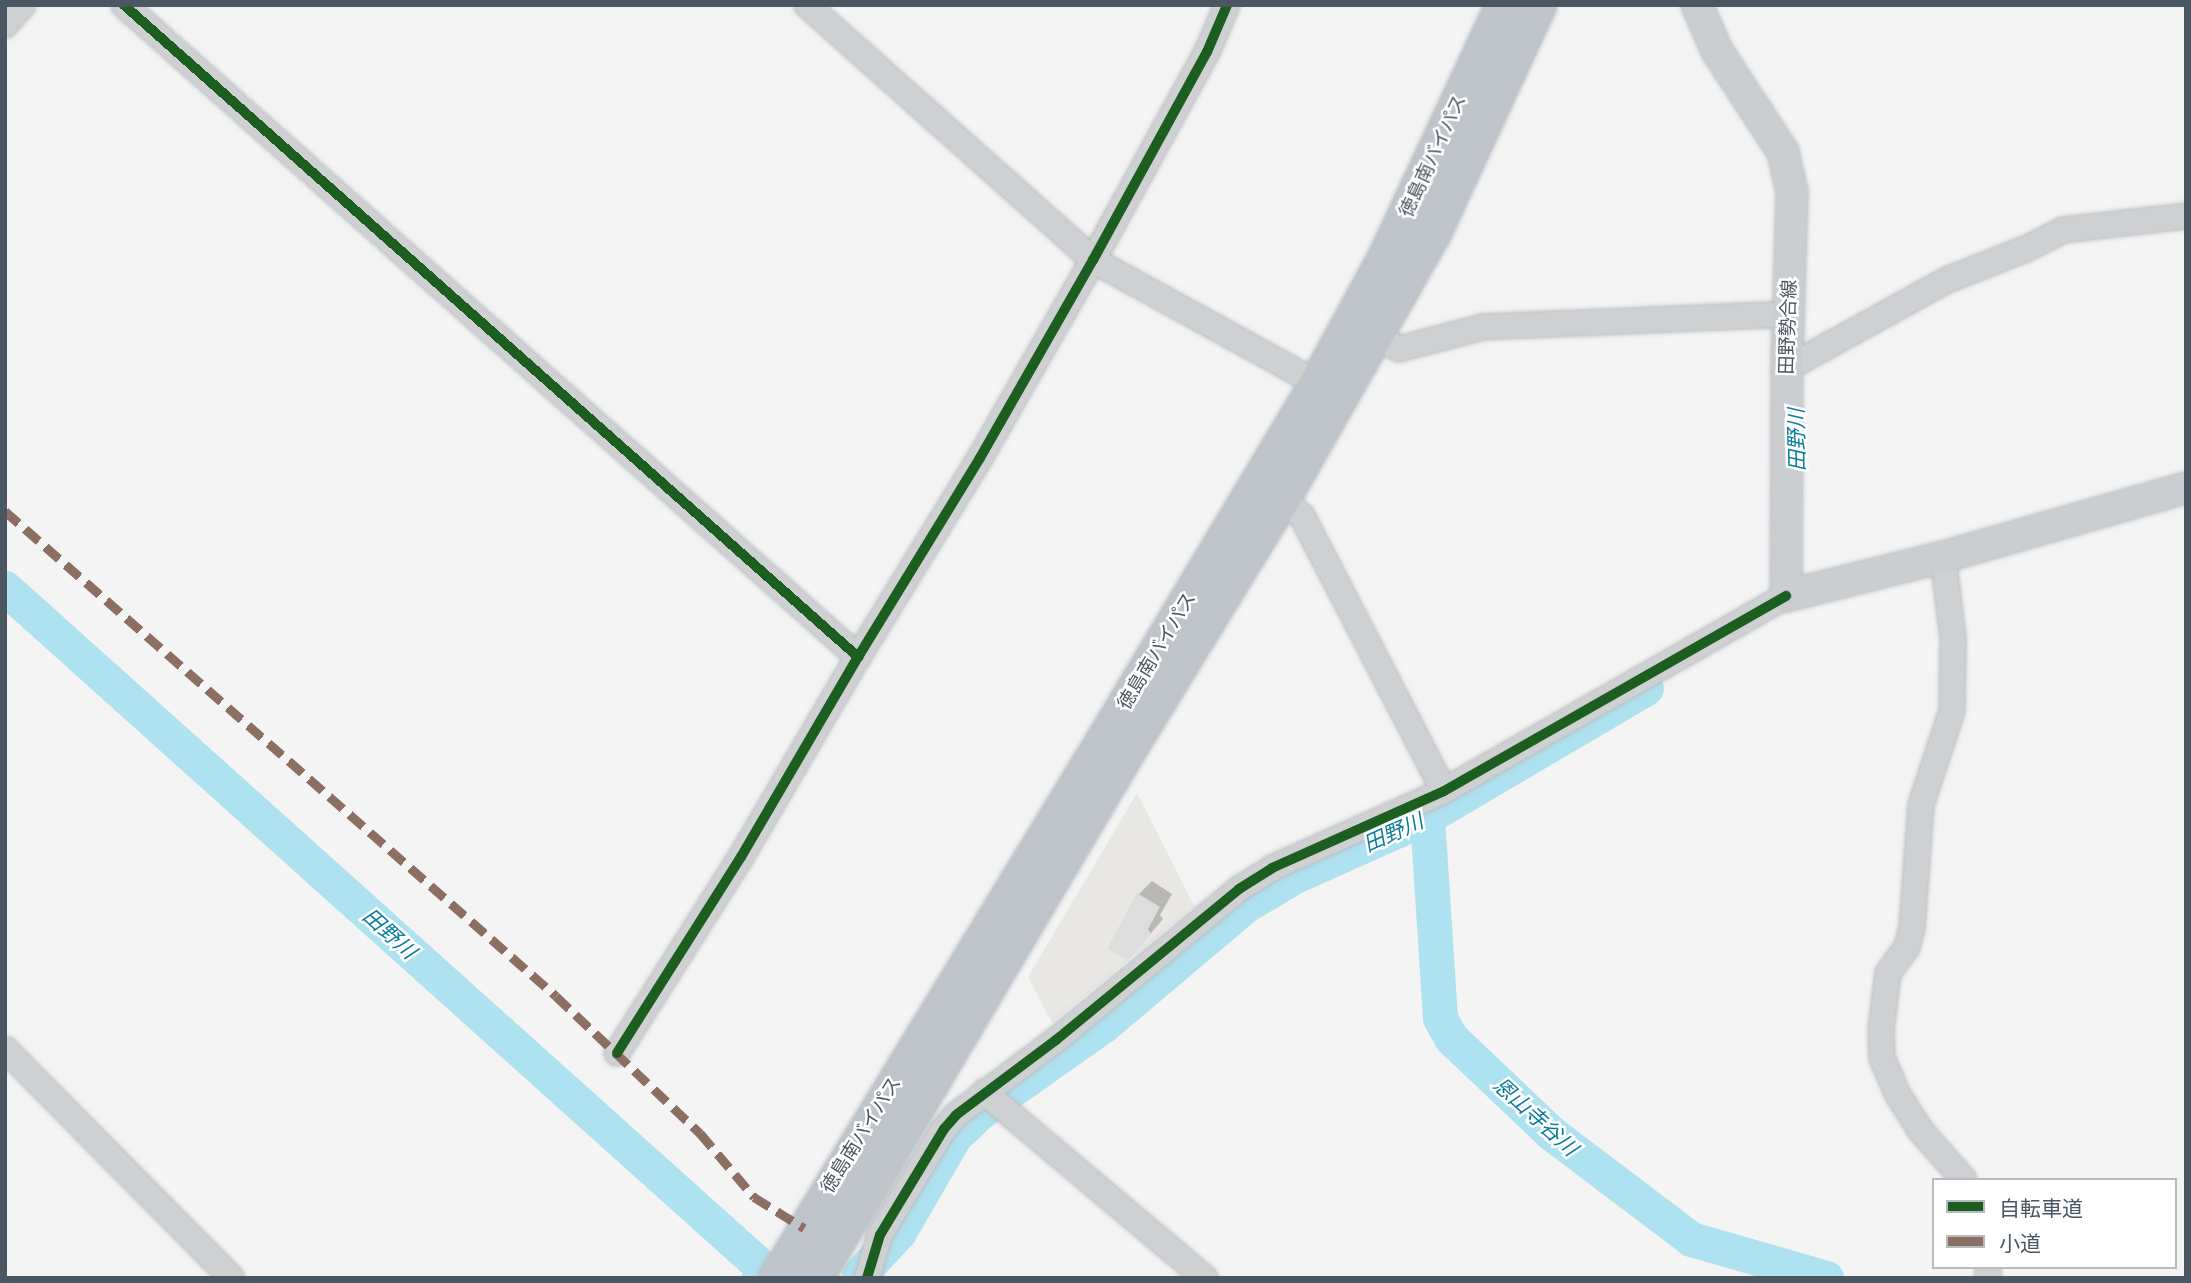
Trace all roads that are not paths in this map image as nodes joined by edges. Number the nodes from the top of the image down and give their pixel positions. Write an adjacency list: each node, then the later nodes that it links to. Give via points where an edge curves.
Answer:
1 (23, 5): 8 (street)
2 (124, 5): 19 (street)
3 (807, 5): 10 (street)
4 (1227, 5): 10 (street, via 1207,52)
5 (1503, 5): 14 (highway, 徳島南バイパス, via 1385,258)
6 (1538, 5): 12 (highway, 徳島南バイパス, via 1433,232)
7 (1697, 5): 11 (main road, 田野勢合線, via 1717,51 1783,152 1792,192)
8 (5, 24)
9 (2186, 216): 13 (street, via 2063,230 1947,279)
10 (1093, 260): 14 (street); 19 (street, via 980,458)
11 (1788, 314): 12 (street, via 1482,327 1399,349); 13 (main road, 田野勢合線)
12 (1374, 335): 16 (highway, 徳島南バイパス)
13 (1793, 362): 18 (main road, 田野勢合線)
14 (1317, 383): 27 (highway, 徳島南バイパス)
15 (2186, 488): 17 (main road)
16 (1282, 498): 20 (street, via 1302,516); 25 (highway, 徳島南バイパス)
17 (1942, 557): 18 (main road); 24 (street, via 1953,639 1952,711 1921,805 1912,928 1908,947 1888,973 1881,1030 1882,1058 1898,1095 1921,1131)
18 (1786, 596): 20 (street)
19 (858, 657): 22 (street, via 741,858)
20 (1444, 791): 23 (street, via 1272,868 1239,889 1056,1040)
21 (5, 1049): 26 (street)
22 (617, 1052)
23 (991, 1100): 28 (street, via 944,1129 880,1235); 29 (street)
24 (1962, 1178)
25 (822, 1267)
26 (232, 1278)
27 (776, 1278)
28 (867, 1278)
29 (1205, 1278)

